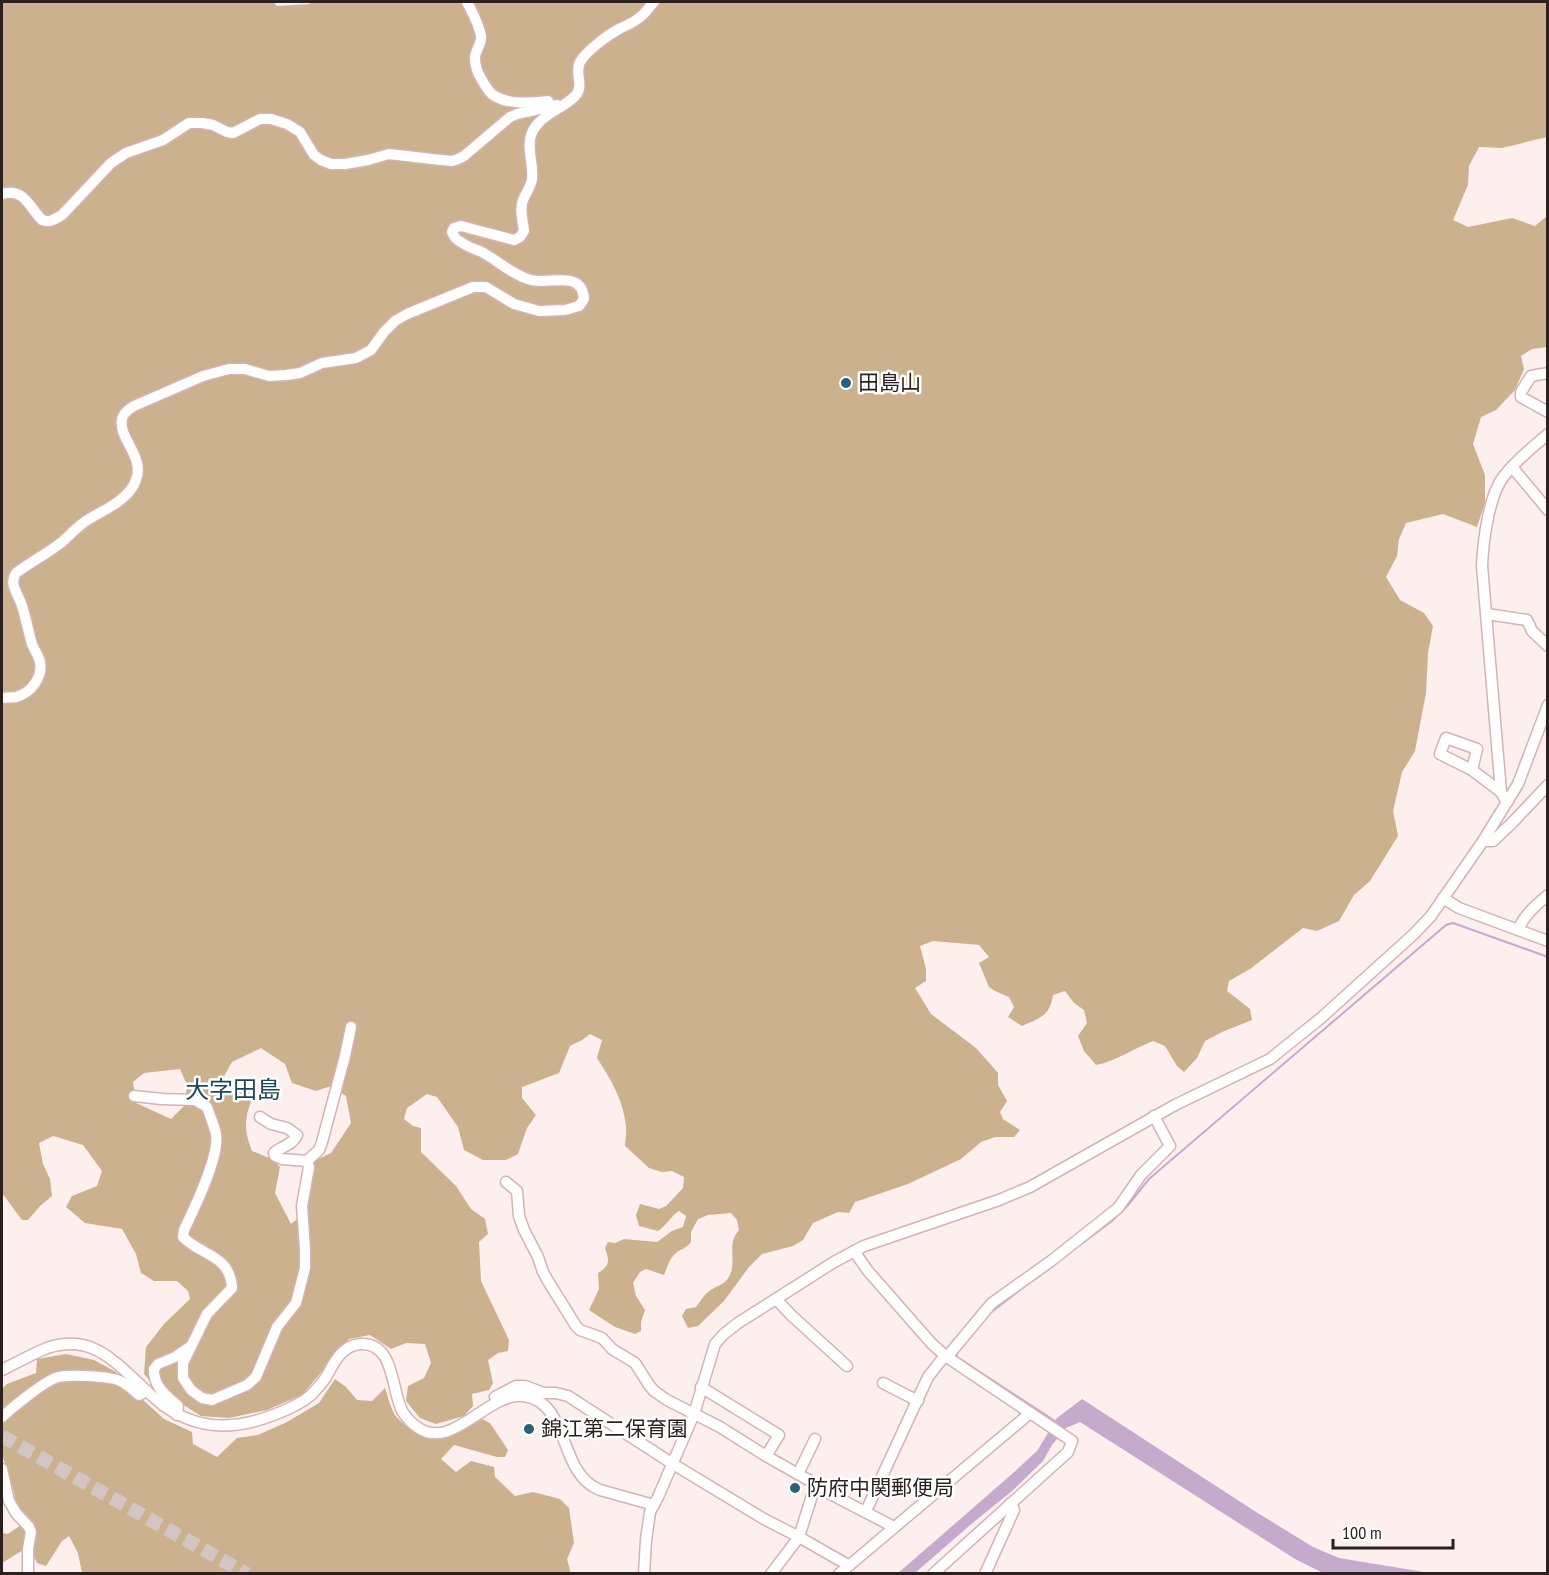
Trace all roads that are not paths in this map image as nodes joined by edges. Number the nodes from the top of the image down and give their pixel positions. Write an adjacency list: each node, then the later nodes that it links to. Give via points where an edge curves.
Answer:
1 (467, 2): 3 (street, via 481,37 475,61 489,91 518,102 553,100)
2 (654, 2): 3 (street, via 640,17 606,37 585,57 578,70 579,93)
3 (563, 104): 4 (street, via 510,117 464,156 452,160 388,154 331,164 314,155 300,132 271,119 260,119 233,133 213,125 189,123 163,140 126,153 111,163 52,221 42,220 23,196); 12 (street, via 533,128 532,180 523,201 524,231 520,237 513,240 461,226 452,232 462,244 529,279 567,279 577,284 584,291 579,306 539,310 514,304 486,287 473,287 395,321 371,351 356,358 322,363 286,375 229,369 204,376 125,412 123,430 139,468 136,482 109,508 16,573 14,587 40,662 40,673 26,693)
4 (2, 194)
5 (1548, 373): 6 (street, via 1531,376 1521,397)
6 (1548, 412)
7 (1548, 434): 8 (street)
8 (1512, 467): 9 (street); 10 (street, via 1494,492 1483,550)
9 (1548, 510)
10 (1487, 614): 11 (street, via 1527,620 1532,631); 16 (street)
11 (1548, 646)
12 (2, 698)
13 (1548, 705): 17 (street, via 1526,766)
14 (1472, 770): 16 (street)
15 (1548, 785): 18 (street, via 1492,842)
16 (1501, 792): 17 (street)
17 (1508, 801): 18 (street)
18 (1483, 841): 20 (street)
19 (1548, 895): 21 (street)
20 (1443, 898): 21 (street); 25 (street, via 1414,934 1270,1059)
21 (1518, 930): 22 (street)
22 (1548, 941)
23 (351, 1027): 27 (street, via 322,1142)
24 (134, 1096): 31 (street, via 195,1100 207,1107 217,1136 214,1156 183,1237 225,1267 232,1278 232,1288 207,1314)
25 (1154, 1116): 29 (street, via 1030,1187); 32 (street, via 1170,1146 1141,1175 1118,1208 992,1304)
26 (260, 1118): 27 (street, via 297,1135 275,1156)
27 (307, 1161): 31 (street, via 302,1206 302,1284 296,1303 277,1327 256,1377 212,1400 202,1398 183,1378 183,1364)
28 (506, 1182): 39 (street, via 518,1191 524,1230 543,1272 576,1326 602,1338 635,1363 654,1391)
29 (854, 1251): 30 (street); 32 (street)
30 (776, 1299): 33 (street); 36 (street, via 738,1323 715,1344)
31 (190, 1347): 41 (street, via 154,1368 155,1382 178,1406)
32 (947, 1358): 38 (street, via 928,1377); 40 (street)
33 (847, 1366)
34 (2, 1370): 37 (street, via 47,1348 70,1344 93,1347 115,1361)
35 (884, 1383): 38 (street)
36 (701, 1388): 39 (street); 45 (street, via 779,1435)
37 (147, 1391): 41 (street); 43 (street, via 140,1395 118,1380 61,1377)
38 (918, 1401): 52 (street)
39 (694, 1414): 45 (street); 46 (street)
40 (1029, 1414): 50 (street, via 1072,1441 1068,1452); 53 (street)
41 (177, 1415): 42 (street, via 225,1426 270,1417 310,1396 341,1353 363,1344 382,1353 389,1364 401,1409 418,1429 431,1434 446,1432)
42 (477, 1415): 46 (street, via 476,1409 516,1386 556,1393 577,1401); 51 (street, via 508,1397 537,1400 554,1418 583,1480 600,1490)
43 (2, 1417)
44 (815, 1439): 48 (street)
45 (766, 1456): 48 (street)
46 (673, 1464): 51 (street); 54 (street)
47 (2, 1470): 56 (street, via 9,1501 31,1532)
48 (798, 1474): 49 (street)
49 (815, 1486): 52 (street); 54 (street)
50 (1011, 1503): 60 (street); 61 (street, via 1014,1510)
51 (654, 1505): 57 (street, via 646,1539)
52 (866, 1511): 53 (street)
53 (894, 1527): 55 (street)
54 (799, 1536): 55 (street); 58 (street)
55 (848, 1565): 59 (street)
56 (28, 1574)
57 (644, 1574)
58 (771, 1574)
59 (839, 1574)
60 (933, 1574)
61 (985, 1574)

